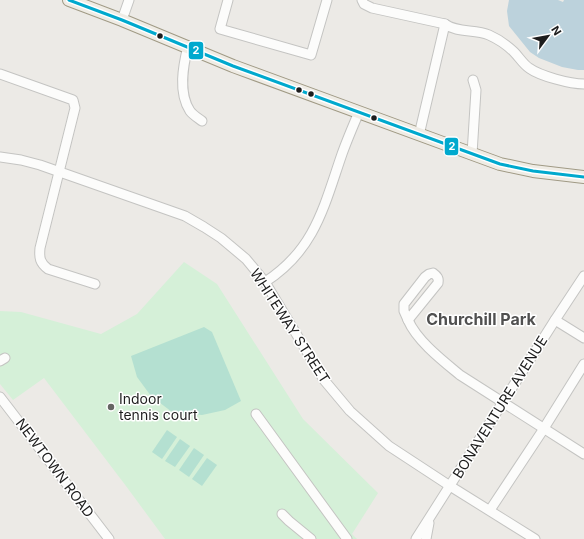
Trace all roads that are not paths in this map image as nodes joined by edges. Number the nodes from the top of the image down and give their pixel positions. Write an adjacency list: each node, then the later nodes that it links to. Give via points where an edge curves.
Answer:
1 (69, 0): 6 (main road)
2 (129, 0): 6 (street)
3 (227, 0): 4 (street, via 220,29 311,55)
4 (326, 0)
5 (362, 0): 7 (street, via 372,8)
6 (122, 20): 8 (main road)
7 (445, 24): 11 (street, via 450,28 490,35 501,41 529,68 575,84); 14 (street)
8 (188, 46): 12 (main road, via 233,66); 13 (street, via 183,72 185,99 190,110)
9 (0, 74): 17 (street, via 73,100 75,108)
10 (473, 80): 15 (street, via 476,90)
11 (584, 84)
12 (359, 112): 14 (main road); 20 (street, via 328,196 308,241 295,257)
13 (202, 121)
14 (419, 135): 15 (main road)
15 (472, 154): 18 (main road, via 500,164 533,171)
16 (0, 157): 17 (street, WHITEWAY STREET, via 30,162)
17 (59, 172): 20 (street, WHITEWAY STREET, via 195,222 237,251); 21 (street, via 39,257 48,269)
18 (584, 177)
19 (584, 276): 23 (street, BONAVENTURE AVENUE)
20 (265, 282): 31 (street, WHITEWAY STREET, via 312,361 345,406 389,446)
21 (96, 284)
22 (408, 320): 22 (street, via 438,283 437,275 429,274 404,304); 27 (street, via 418,336 446,364)
23 (555, 320): 24 (street); 27 (street, BONAVENTURE AVENUE)
24 (584, 338)
25 (584, 364): 29 (street)
26 (0, 397): 35 (street, NEWTOWN ROAD)
27 (503, 403): 29 (street); 31 (street, BONAVENTURE AVENUE)
28 (256, 414): 37 (street)
29 (544, 429): 30 (street); 32 (street)
30 (584, 454)
31 (450, 486): 32 (street, WHITEWAY STREET); 34 (street, BONAVENTURE AVENUE)
32 (490, 510): 40 (street, WHITEWAY STREET)
33 (282, 514): 36 (street)
34 (430, 518): 38 (street, BONAVENTURE AVENUE); 39 (street)
35 (109, 539)
36 (311, 539)
37 (347, 539)
38 (416, 539)
39 (426, 539)
40 (535, 539)

